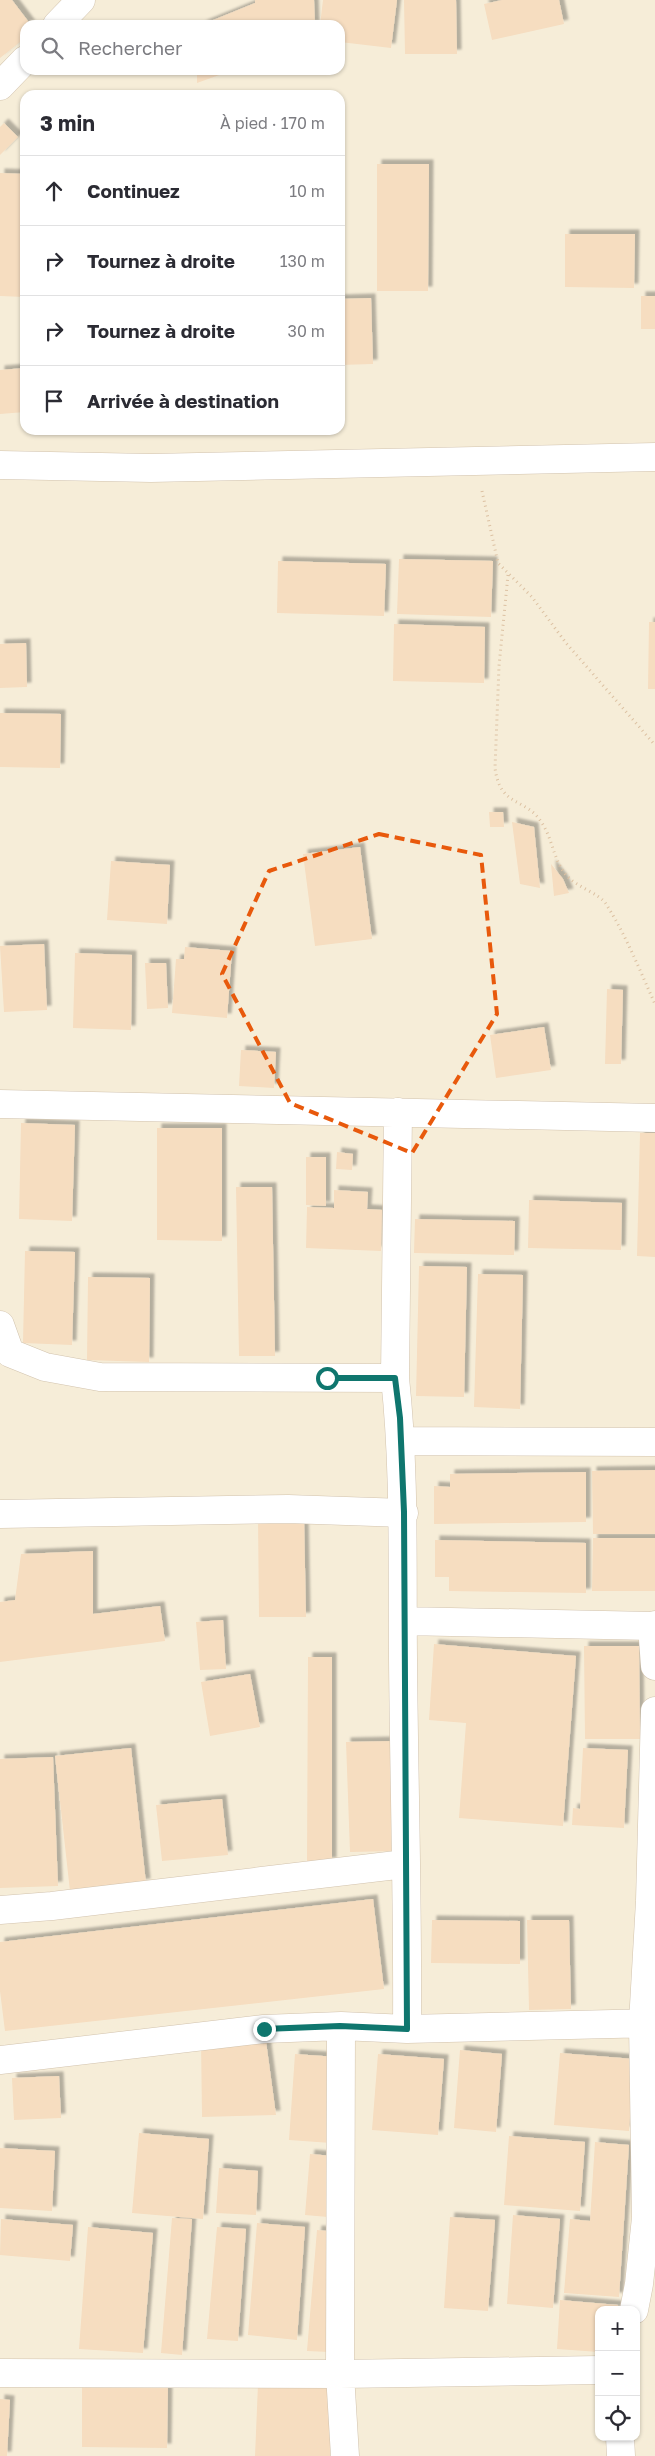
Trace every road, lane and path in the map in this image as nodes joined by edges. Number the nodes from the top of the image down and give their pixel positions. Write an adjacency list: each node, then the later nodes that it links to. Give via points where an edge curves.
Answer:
1 (81, 0): 2 (street)
2 (62, 20)
3 (20, 65): 4 (street)
4 (0, 86)
5 (655, 457): 6 (street)
6 (475, 461): 7 (street, via 151,468); 8 (path, via 498,563)
7 (0, 465)
8 (508, 574): 9 (path, via 532,596 566,643); 10 (path, via 498,666 497,781 506,796 533,812 541,822 556,861 566,875 605,902)
9 (655, 745)
10 (655, 1004)
11 (0, 1104): 12 (street)
12 (398, 1112): 13 (street); 15 (street)
13 (655, 1118)
14 (0, 1325): 15 (street, via 10,1353 45,1367 100,1377)
15 (395, 1378): 16 (street)
16 (401, 1441): 17 (street); 18 (street)
17 (655, 1442)
18 (404, 1512): 19 (street, via 288,1509); 20 (street)
19 (0, 1514)
20 (403, 1621): 21 (street); 24 (street)
21 (653, 1626): 22 (street)
22 (655, 1666)
23 (655, 1711): 26 (street)
24 (405, 1864): 25 (street); 28 (street)
25 (0, 1910)
26 (649, 2023): 28 (street); 30 (street, via 646,2218)
27 (340, 2026): 28 (street); 29 (street, via 264,2029); 33 (street)
28 (407, 2029)
29 (0, 2060)
30 (635, 2306)
31 (595, 2370): 33 (street)
32 (0, 2373): 33 (street)
33 (340, 2374): 35 (street)
34 (620, 2441): 36 (street)
35 (345, 2456)
36 (621, 2456)

